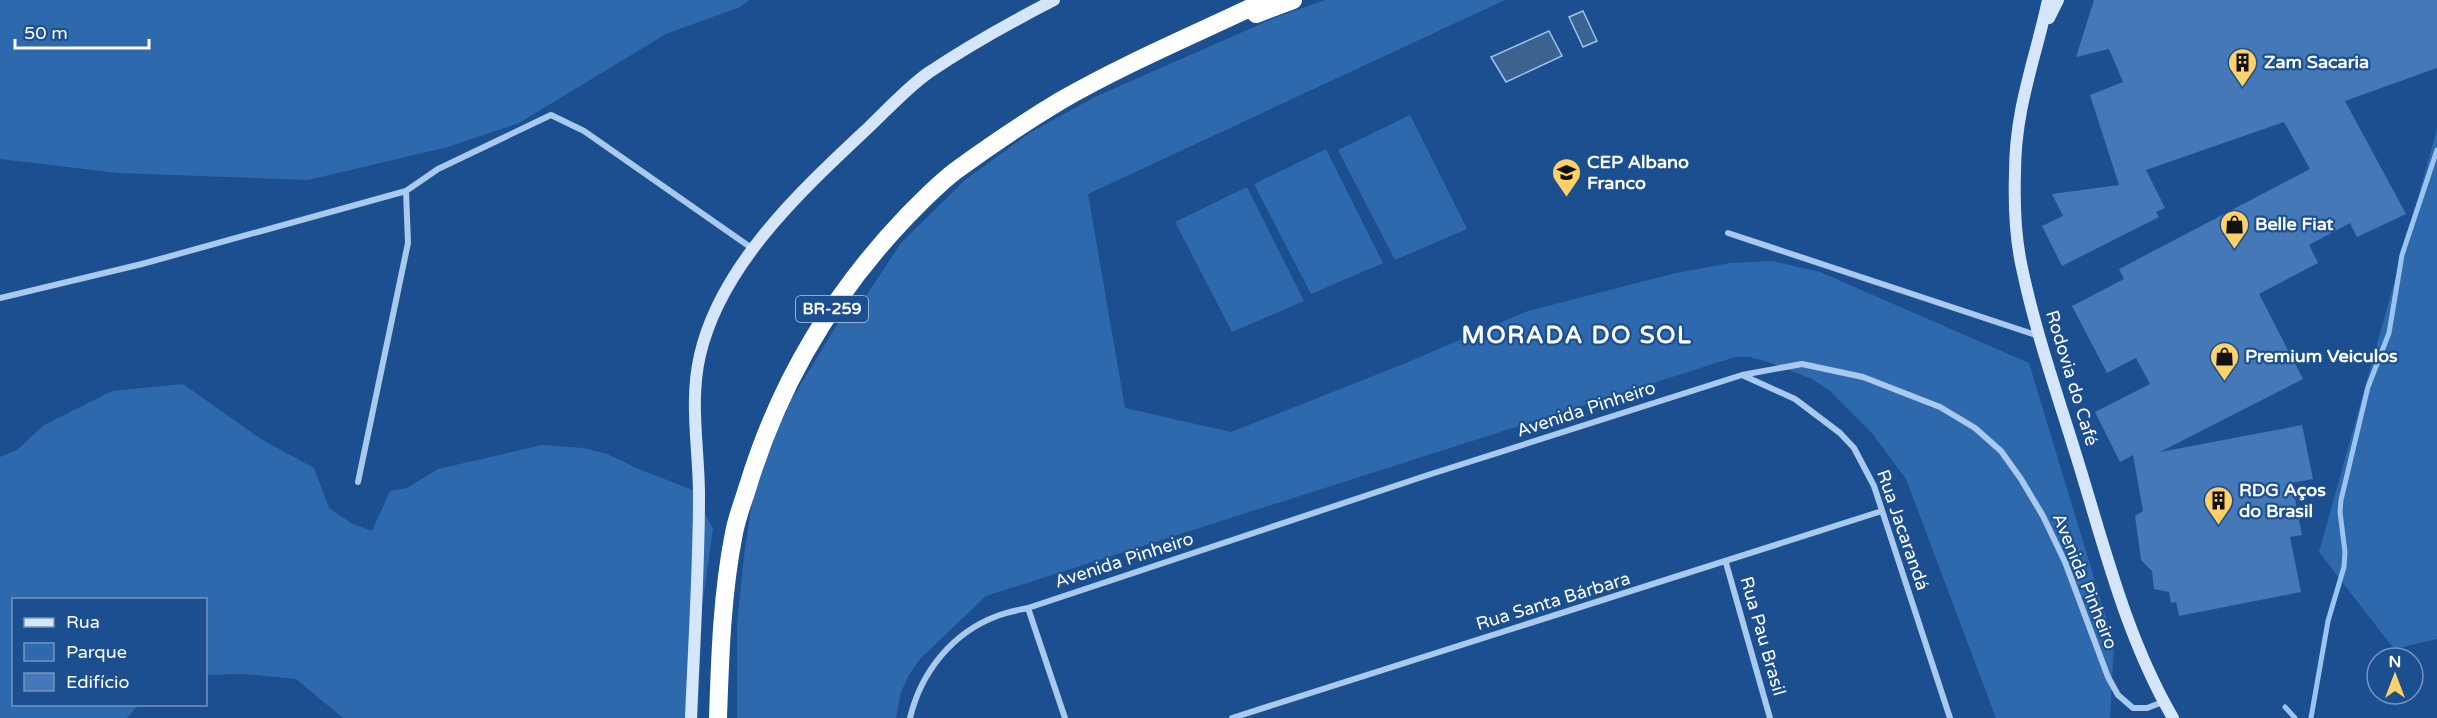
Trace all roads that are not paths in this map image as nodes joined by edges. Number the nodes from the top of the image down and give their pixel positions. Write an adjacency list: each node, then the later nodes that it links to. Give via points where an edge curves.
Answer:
1 (1054, 0): 10 (street, via 927,74 808,184)
2 (1267, 0): 7 (highway, BR-259)
3 (1293, 0): 7 (highway)
4 (2048, 0): 6 (street, Rodovia do Café)
5 (2058, 0): 6 (street, Rodovia do Café)
6 (2041, 35): 12 (street, Rodovia do Café, via 2019,112 2014,175 2022,267)
7 (1167, 47): 20 (highway, BR-259, via 1063,100 956,170 883,241 823,322 770,421 735,531 719,669)
8 (406, 191): 10 (street, via 438,169 551,114 584,130); 11 (street, via 154,261); 14 (street, via 408,243)
9 (1728, 233): 12 (street)
10 (753, 249): 19 (street, via 722,300 704,342 697,373 694,422 699,547)
11 (0, 298)
12 (2040, 336): 18 (street, Rodovia do Café, via 2119,593)
13 (1742, 375): 15 (street, Rua Jacarandá, via 1795,399 1840,433 1865,467); 17 (street, Avenida Pinheiro); 18 (street, Avenida Pinheiro, via 1802,364 1844,371 1940,407 1975,428 2001,452 2043,516 2118,695 2133,708)
14 (358, 482)
15 (1882, 511): 16 (street, Rua Santa Bárbara); 25 (street, Rua Jacarandá)
16 (1726, 563): 23 (street, Rua Santa Bárbara); 24 (street, Rua Pau Brasil)
17 (1028, 608): 21 (street, Avenida Pinheiro, via 997,615 959,637 933,666); 22 (street)
18 (2163, 702): 26 (street, Rodovia do Café)
19 (691, 718)
20 (718, 718)
21 (910, 718)
22 (1065, 718)
23 (1232, 718)
24 (1770, 718)
25 (1950, 718)
26 (2173, 718)

